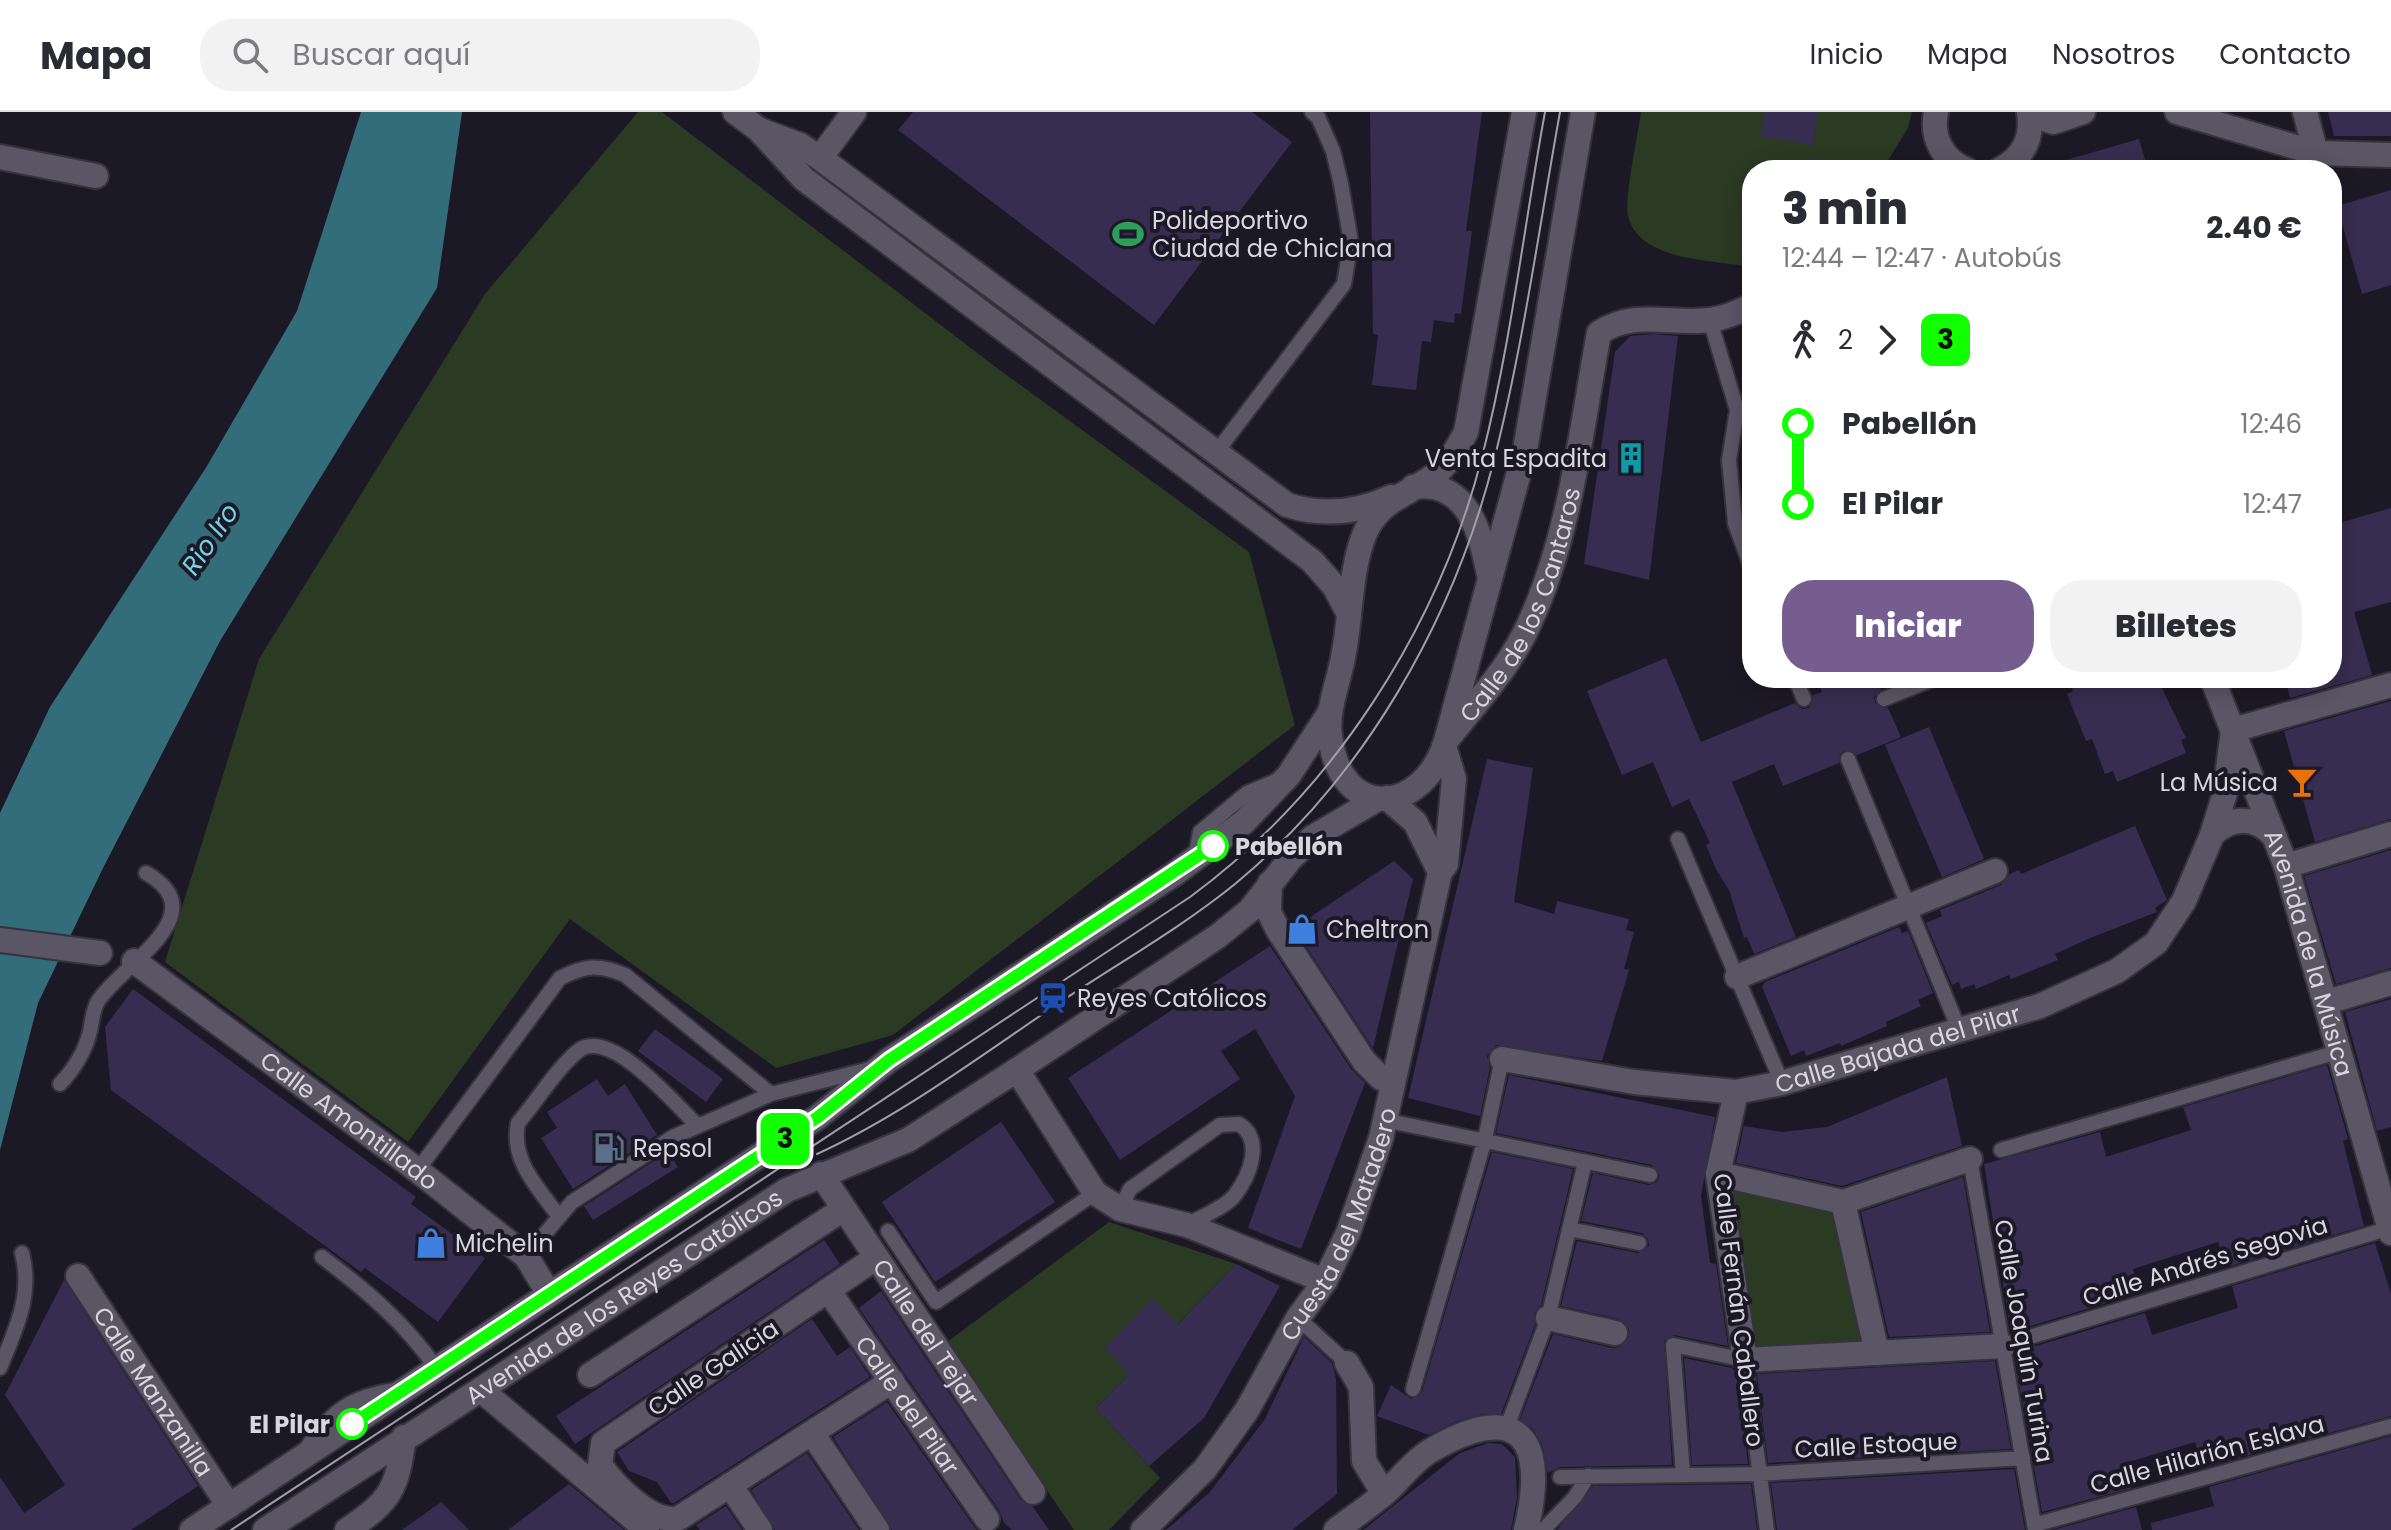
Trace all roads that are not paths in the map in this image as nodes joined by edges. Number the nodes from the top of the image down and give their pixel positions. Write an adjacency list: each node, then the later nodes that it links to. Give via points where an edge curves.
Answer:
1 (735, 112): 11 (street)
2 (854, 112): 15 (street)
3 (1312, 112): 21 (lane, via 1333,151 1341,184 1351,242 1344,284)
4 (1524, 112): 22 (street, via 1466,432 1442,468)
5 (1583, 112): 24 (street, via 1525,450)
6 (1936, 112): 16 (street, via 1935,135)
7 (2083, 112): 10 (street, via 2053,122)
8 (2177, 112): 12 (street)
9 (2305, 112): 12 (street)
10 (2029, 113): 17 (street, via 2031,127)
11 (758, 129): 15 (street); 25 (street, via 804,179 1312,561)
12 (2316, 153): 13 (street)
13 (2391, 155)
14 (0, 157): 18 (street)
15 (820, 158): 21 (street)
16 (1951, 160)
17 (2022, 160)
18 (96, 176)
19 (1742, 309): 20 (street, Calle de los Cantaros)
20 (1710, 320): 23 (lane, via 1737,410 1729,460); 34 (street, Calle de los Cantaros, via 1635,318 1599,333 1555,558 1530,625)
21 (1215, 454): 22 (street, via 1287,505 1305,511 1351,509)
22 (1407, 489): 24 (street, via 1436,488 1467,508 1480,533); 25 (street, via 1373,517 1363,538)
23 (1742, 542)
24 (1490, 580): 34 (street)
25 (1349, 614): 32 (street)
26 (2391, 685): 33 (street)
27 (1799, 688): 30 (lane)
28 (1911, 688): 31 (lane)
29 (2216, 688): 33 (street, Avenida de la Música)
30 (1804, 699)
31 (1884, 699)
32 (1331, 710): 36 (street, via 1329,733 1342,774 1360,793); 56 (street, Avenida de los Reyes Católicos, via 1289,775 1244,822 1195,860)
33 (2233, 730): 38 (street, Calle Bajada del Pilar, via 2225,793); 39 (street, Avenida de la Música)
34 (1445, 744): 36 (street, Avenida de los Reyes Católicos, via 1427,779 1410,792); 43 (street, Cuesta del Matadero, via 1454,779 1446,864)
35 (1848, 759): 46 (lane)
36 (1381, 799): 43 (street, via 1415,822); 45 (street, Avenida de los Reyes Católicos, via 1313,837)
37 (2391, 834): 41 (street)
38 (2212, 835): 39 (street, via 2221,826 2243,820 2266,827); 53 (street, Calle Bajada del Pilar, via 2184,901 2156,943 2117,971 2040,1006)
39 (2274, 836): 41 (street, Avenida de la Música)
40 (1678, 839): 50 (lane)
41 (2286, 866): 52 (street, Avenida de la Música)
42 (1995, 871): 46 (street)
43 (1440, 872): 58 (street, Cuesta del Matadero)
44 (146, 873): 49 (lane, via 165,887 172,914 169,927)
45 (1270, 883): 57 (street, Avenida de los Reyes Católicos, via 1250,910 1218,936); 58 (street, via 1269,912 1278,930 1364,1061)
46 (1909, 907): 50 (street); 53 (lane)
47 (0, 940): 48 (street)
48 (100, 953)
49 (134, 961): 60 (lane, via 97,1003 86,1046); 70 (street, Calle Amontillado)
50 (1737, 977): 59 (lane)
51 (2391, 983): 52 (street)
52 (2327, 1002): 54 (street, Avenida de la Música)
53 (1960, 1032): 59 (street, Calle Bajada del Pilar)
54 (2341, 1051): 66 (lane); 69 (street, Avenida de la Música)
55 (1502, 1059): 61 (street, Calle Bajada del Pilar, via 1634,1082); 65 (lane)
56 (882, 1066): 62 (lane); 91 (street, Avenida de los Reyes Católicos, via 818,1117)
57 (1017, 1070): 71 (street, Avenida de los Reyes Católicos, via 908,1140); 74 (street)
58 (1393, 1082): 63 (street, Cuesta del Matadero)
59 (1782, 1083): 61 (street, Calle Bajada del Pilar)
60 (60, 1084)
61 (1736, 1092): 72 (street, Calle Fernán Caballero)
62 (771, 1094): 64 (lane); 70 (lane, via 625,975 601,965 582,967 560,978)
63 (1384, 1120): 65 (lane); 89 (street, Cuesta del Matadero, via 1361,1197)
64 (697, 1125): 78 (lane, via 572,1202); 78 (lane, via 616,1050 597,1045 578,1051 518,1123 515,1138 517,1154)
65 (1485, 1139): 68 (lane); 104 (lane)
66 (2001, 1150)
67 (1970, 1159): 75 (street); 96 (lane, Calle Joaquín Turina)
68 (1585, 1162): 73 (lane); 80 (lane)
69 (2382, 1164): 81 (street, Avenida de la Música)
70 (417, 1171): 85 (street, Calle Amontillado)
71 (821, 1174): 77 (street, Calle del Tejar); 105 (street, Avenida de los Reyes Católicos, via 787,1190)
72 (1718, 1174): 75 (street); 98 (street, Calle Fernán Caballero)
73 (1650, 1175)
74 (1095, 1193): 76 (street); 82 (lane, via 936,1302)
75 (1843, 1202): 97 (street)
76 (1120, 1209): 79 (street); 79 (lane, via 1130,1189 1220,1125 1239,1124 1251,1135 1255,1151 1234,1197)
77 (842, 1210): 87 (street, Calle del Tejar); 102 (street)
78 (559, 1217): 85 (lane)
79 (1187, 1225): 89 (street)
80 (1569, 1229): 83 (lane); 93 (lane)
81 (2390, 1230): 95 (lane, Calle Andrés Segovia)
82 (888, 1231)
83 (1639, 1243)
84 (22, 1253): 100 (lane, via 28,1276 25,1305)
85 (526, 1256): 91 (street, Calle Amontillado)
86 (322, 1257): 101 (lane, via 377,1298)
87 (874, 1259): 90 (street, Calle Galicia); 116 (street, Calle del Tejar)
88 (78, 1276): 118 (street, Calle Manzanilla)
89 (1325, 1281): 92 (street, Cuesta del Matadero)
90 (828, 1290): 103 (street, Calle del Pilar); 115 (street, Calle Galicia, via 603,1443 600,1465 657,1516 672,1520)
91 (549, 1294): 101 (street, Avenida de los Reyes Católicos)
92 (1298, 1318): 99 (lane); 127 (street, Cuesta del Matadero, via 1264,1382 1205,1469)
93 (1548, 1318): 94 (street); 107 (lane)
94 (1615, 1333)
95 (2033, 1336)
96 (2003, 1346): 97 (street); 110 (lane, Calle Joaquín Turina)
97 (1877, 1353): 98 (street)
98 (1745, 1360): 111 (lane, via 1673,1345); 112 (lane, Calle Fernán Caballero)
99 (1347, 1363): 117 (street, via 1361,1387 1364,1461)
100 (0, 1368)
101 (437, 1369): 118 (street, Avenida de los Reyes Católicos)
102 (590, 1375)
103 (892, 1381): 108 (street); 119 (street, Calle del Pilar)
104 (1413, 1389)
105 (481, 1390): 109 (street, Avenida de los Reyes Católicos); 124 (street)
106 (2391, 1426): 120 (lane, Calle Hilarión Eslava)
107 (1507, 1427): 117 (street, via 1487,1428 1428,1451); 129 (street, via 1527,1442 1536,1473)
108 (812, 1433): 115 (street); 126 (street)
109 (404, 1437): 122 (street, Avenida de los Reyes Católicos); 123 (street, via 400,1471 387,1500)
110 (2023, 1458): 112 (lane, Calle Estoque); 120 (lane, Calle Joaquín Turina)
111 (1683, 1474): 112 (lane, Calle Estoque); 113 (lane, Calle Estoque)
112 (1759, 1474): 131 (lane, Calle Fernán Caballero)
113 (1588, 1476): 114 (lane, Calle Estoque); 130 (lane)
114 (1560, 1477)
115 (730, 1485): 125 (street)
116 (1033, 1492)
117 (1384, 1494): 128 (street)
118 (229, 1506): 121 (street, Avenida de los Reyes Católicos)
119 (987, 1519)
120 (2035, 1527)
121 (192, 1530)
122 (265, 1530)
123 (347, 1530)
124 (647, 1530)
125 (760, 1530)
126 (877, 1530)
127 (1143, 1530)
128 (1336, 1530)
129 (1526, 1530)
130 (1543, 1530)
131 (1767, 1530)

